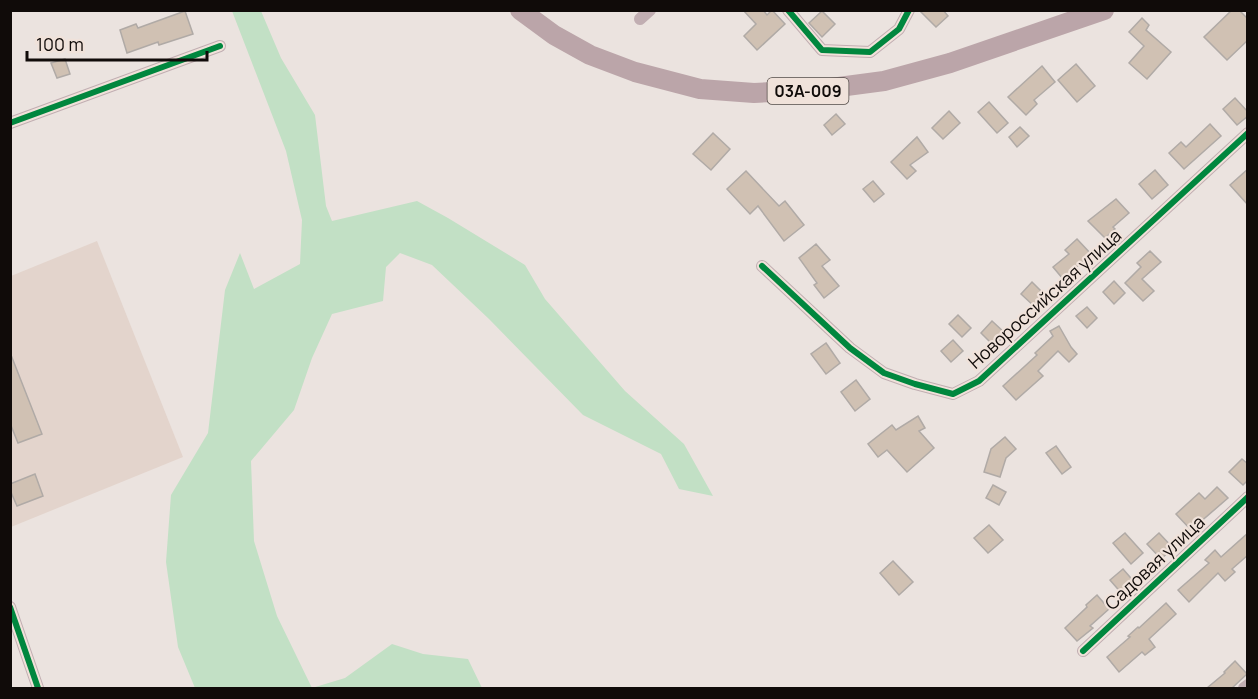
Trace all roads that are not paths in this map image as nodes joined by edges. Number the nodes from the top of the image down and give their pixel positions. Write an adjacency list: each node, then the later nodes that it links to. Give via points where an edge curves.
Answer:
1 (520, 10): 4 (main road, 03А-009, via 590,55 635,72 700,89 754,93 884,81 950,63)
2 (788, 10): 3 (street, via 822,50 870,52 899,29)
3 (909, 10)
4 (1104, 10)
5 (220, 46): 6 (street)
6 (10, 123)
7 (1248, 133): 8 (street, Новороссийская улица, via 979,381 953,394 884,373 850,348)
8 (762, 266)
9 (1248, 497): 11 (street, Садовая улица)
10 (10, 607): 13 (street)
11 (1083, 651)
12 (1248, 685): 14 (street)
13 (38, 688)
14 (1244, 688)

